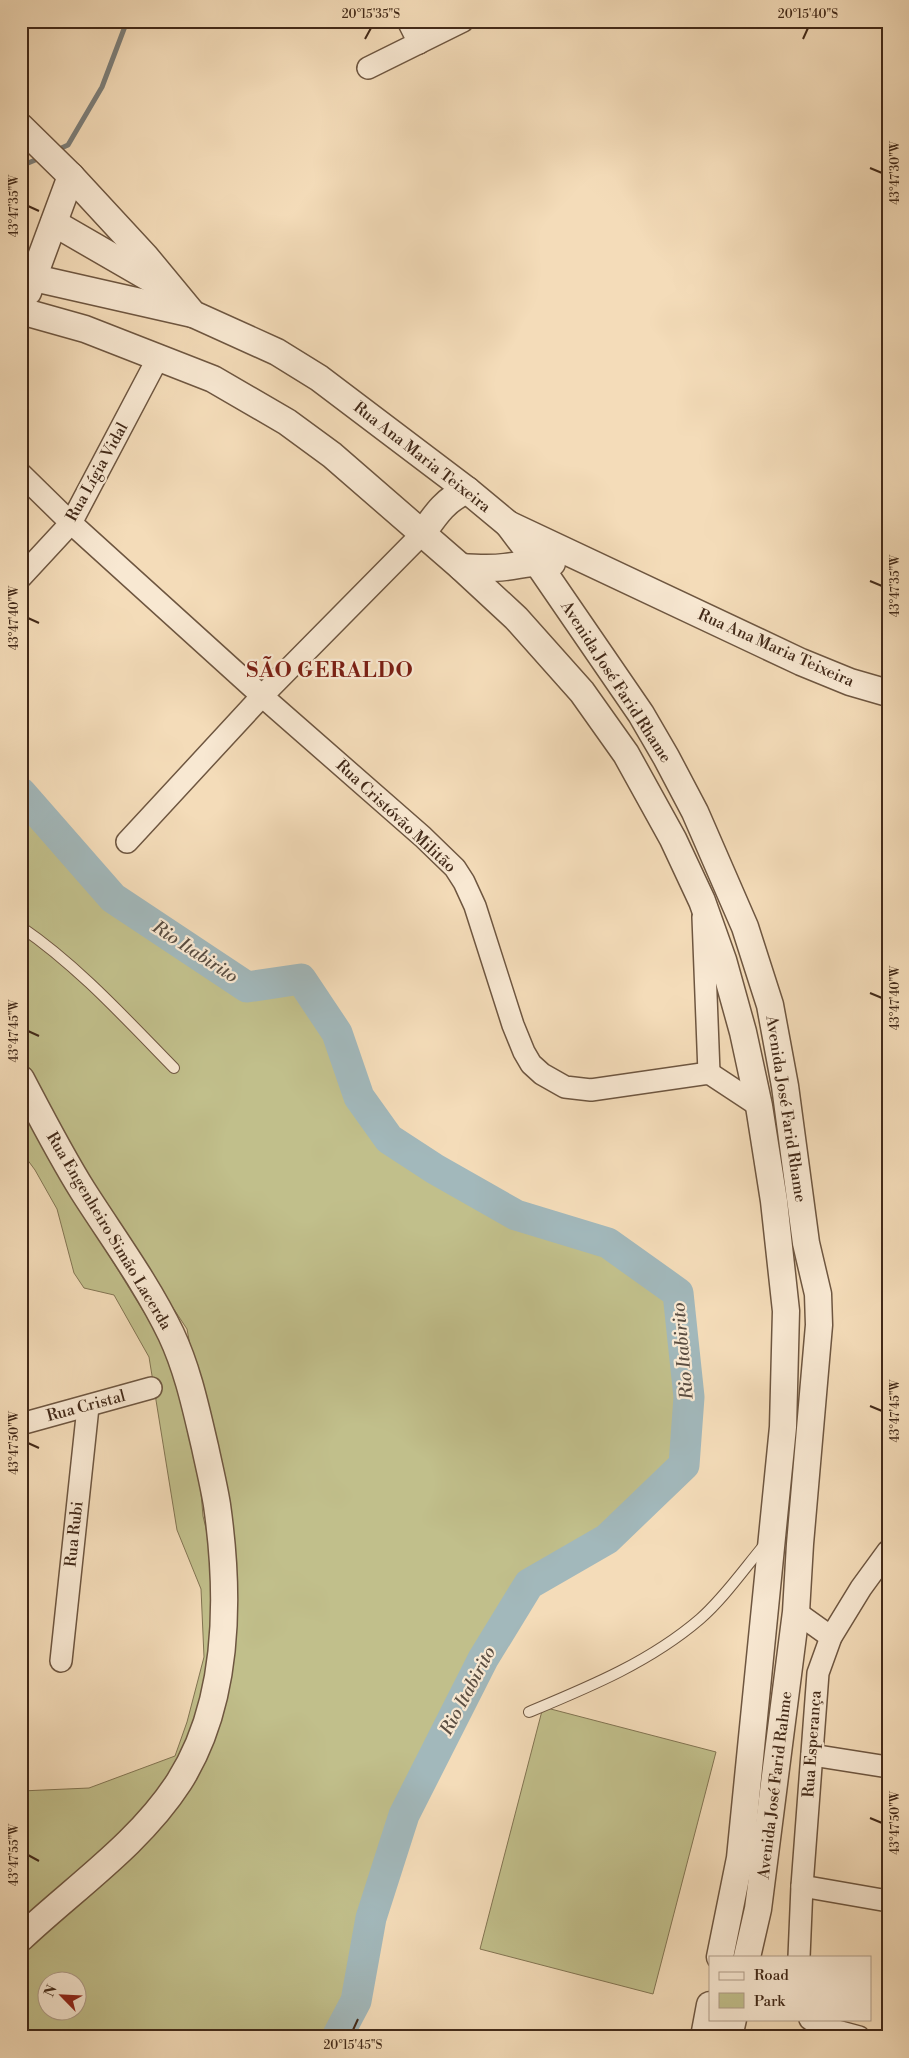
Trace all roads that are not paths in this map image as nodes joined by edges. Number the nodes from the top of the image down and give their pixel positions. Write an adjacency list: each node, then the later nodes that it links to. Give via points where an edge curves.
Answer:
1 (408, 21): 3 (street)
2 (463, 21): 3 (street)
3 (419, 43): 4 (street)
4 (368, 68)
5 (27, 133): 6 (street, Rua Ana Maria Teixeira)
6 (68, 173): 7 (street); 9 (street, Rua Ana Maria Teixeira)
7 (54, 223): 8 (street); 9 (street)
8 (28, 276): 10 (street); 11 (street)
9 (174, 292): 11 (street, Rua Ana Maria Teixeira)
10 (21, 311): 12 (street, via 85,329)
11 (194, 314): 14 (street, Rua Ana Maria Teixeira, via 277,352 319,378)
12 (159, 356): 15 (street, Rua Lígia Vidal); 17 (street, via 213,378 287,422 332,455)
13 (21, 474): 15 (street, Rua Cristóvão Militão)
14 (467, 490): 16 (street, Rua Ana Maria Teixeira); 17 (street, via 453,496)
15 (71, 523): 21 (street, Rua Lígia Vidal); 23 (street, Rua Cristóvão Militão)
16 (508, 524): 18 (street, Avenida José Farid Rhame); 20 (street, Rua Ana Maria Teixeira)
17 (422, 534): 19 (street); 23 (street)
18 (536, 561): 19 (street, via 506,567); 20 (street); 36 (street, Avenida José Farid Rhame, via 641,714 695,812 745,927 770,1005 785,1086 806,1243 818,1294 819,1325)
19 (461, 567): 25 (street, via 516,618 582,692 626,754 673,839)
20 (603, 569): 22 (street, Rua Ana Maria Teixeira, via 801,662)
21 (21, 577)
22 (888, 693)
23 (262, 696): 24 (street); 28 (street, Rua Cristóvão Militão, via 454,868 475,906 524,1052 542,1074 565,1088 591,1090)
24 (127, 842)
25 (702, 901): 28 (street); 30 (street, via 744,1032)
26 (21, 927): 27 (lane, via 98,991)
27 (174, 1068)
28 (709, 1073): 30 (street)
29 (21, 1079): 44 (street, Rua Engenheiro Simão Lacerda, via 81,1188 155,1301 182,1358 217,1505 224,1582 222,1655 196,1754 159,1809 128,1842)
30 (759, 1106): 34 (street, via 786,1311 784,1427)
31 (151, 1388): 32 (street, Rua Cristal)
32 (88, 1407): 33 (street, Rua Cristal); 38 (street, Rua Rubi)
33 (21, 1424)
34 (773, 1533): 39 (lane, via 700,1618 663,1647 622,1671); 45 (street, via 740,1858)
35 (888, 1551): 37 (street, Rua Esperança)
36 (796, 1612): 37 (street); 46 (street, Avenida José Farid Rahme, via 758,1909)
37 (831, 1637): 40 (street, Rua Esperança, via 818,1673)
38 (61, 1661)
39 (529, 1712)
40 (812, 1755): 41 (street); 42 (street, Rua Esperança)
41 (888, 1767)
42 (802, 1886): 43 (street); 47 (street, Rua Esperança)
43 (888, 1901)
44 (21, 1938)
45 (720, 1956)
46 (747, 1956)
47 (798, 1956)
48 (709, 2010): 51 (street)
49 (733, 2020): 52 (street)
50 (812, 2020): 53 (street)
51 (704, 2037)
52 (729, 2037)
53 (859, 2037)

